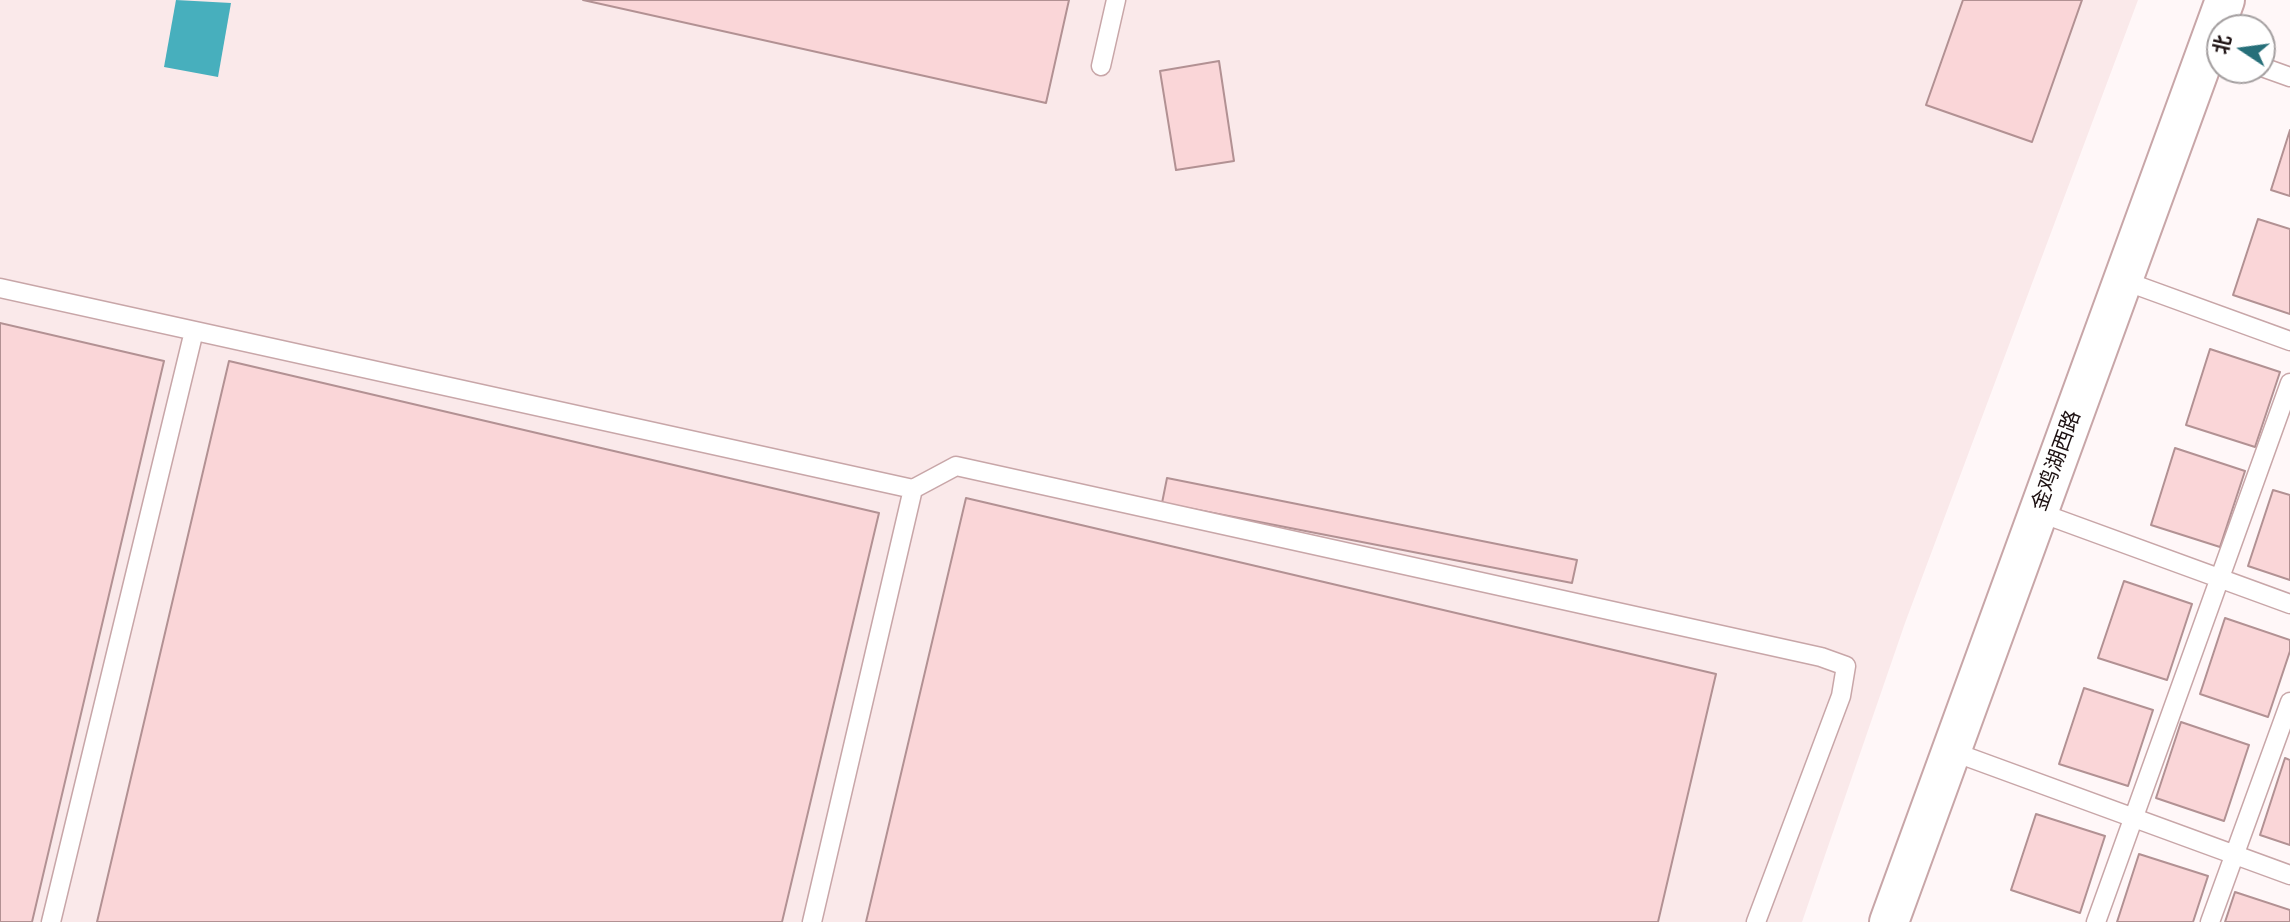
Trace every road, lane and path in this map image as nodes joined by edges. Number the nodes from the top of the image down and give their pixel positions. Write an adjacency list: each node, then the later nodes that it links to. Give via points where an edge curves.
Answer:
1 (1116, 0): 2 (lane)
2 (1101, 66)
3 (2206, 69): 4 (street, 金鸡湖西路)
4 (2122, 280): 7 (lane); 10 (street, 金鸡湖西路)
5 (0, 288): 6 (lane)
6 (194, 331): 9 (lane); 18 (lane)
7 (2290, 341)
8 (2290, 383): 11 (lane)
9 (913, 489): 19 (lane); 20 (lane, via 956,466 1846,666 1841,696)
10 (2038, 512): 11 (lane); 14 (street, 金鸡湖西路)
11 (2220, 578): 12 (lane); 15 (lane)
12 (2290, 604)
13 (2290, 702): 16 (lane)
14 (1951, 751): 15 (lane); 21 (street, 金鸡湖西路)
15 (2133, 818): 16 (lane); 22 (lane)
16 (2234, 855): 17 (lane); 23 (lane)
17 (2290, 875)
18 (51, 922)
19 (812, 922)
20 (1756, 922)
21 (1888, 922)
22 (2096, 922)
23 (2210, 922)

